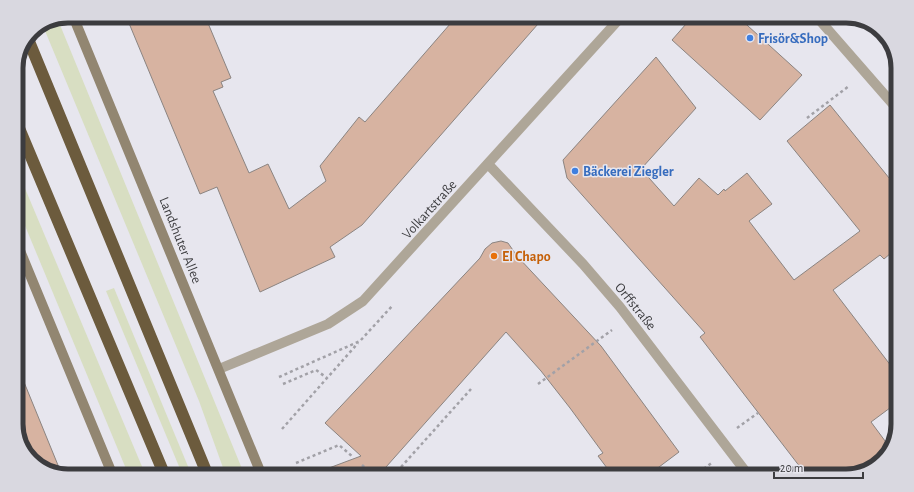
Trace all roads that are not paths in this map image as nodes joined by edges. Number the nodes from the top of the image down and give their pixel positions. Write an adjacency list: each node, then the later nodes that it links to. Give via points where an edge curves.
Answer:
1 (76, 23): 9 (main road, Landshuter Allee)
2 (616, 23): 7 (street, Volkartstraße)
3 (822, 23): 5 (street)
4 (30, 44): 12 (highway)
5 (891, 102)
6 (23, 138): 11 (highway)
7 (488, 164): 9 (street, Volkartstraße, via 376,288 347,313 328,324); 14 (street, Orffstraße, via 628,317)
8 (23, 258): 10 (main road)
9 (219, 370): 13 (main road, Landshuter Allee)
10 (110, 469)
11 (162, 469)
12 (205, 469)
13 (259, 469)
14 (744, 469)

